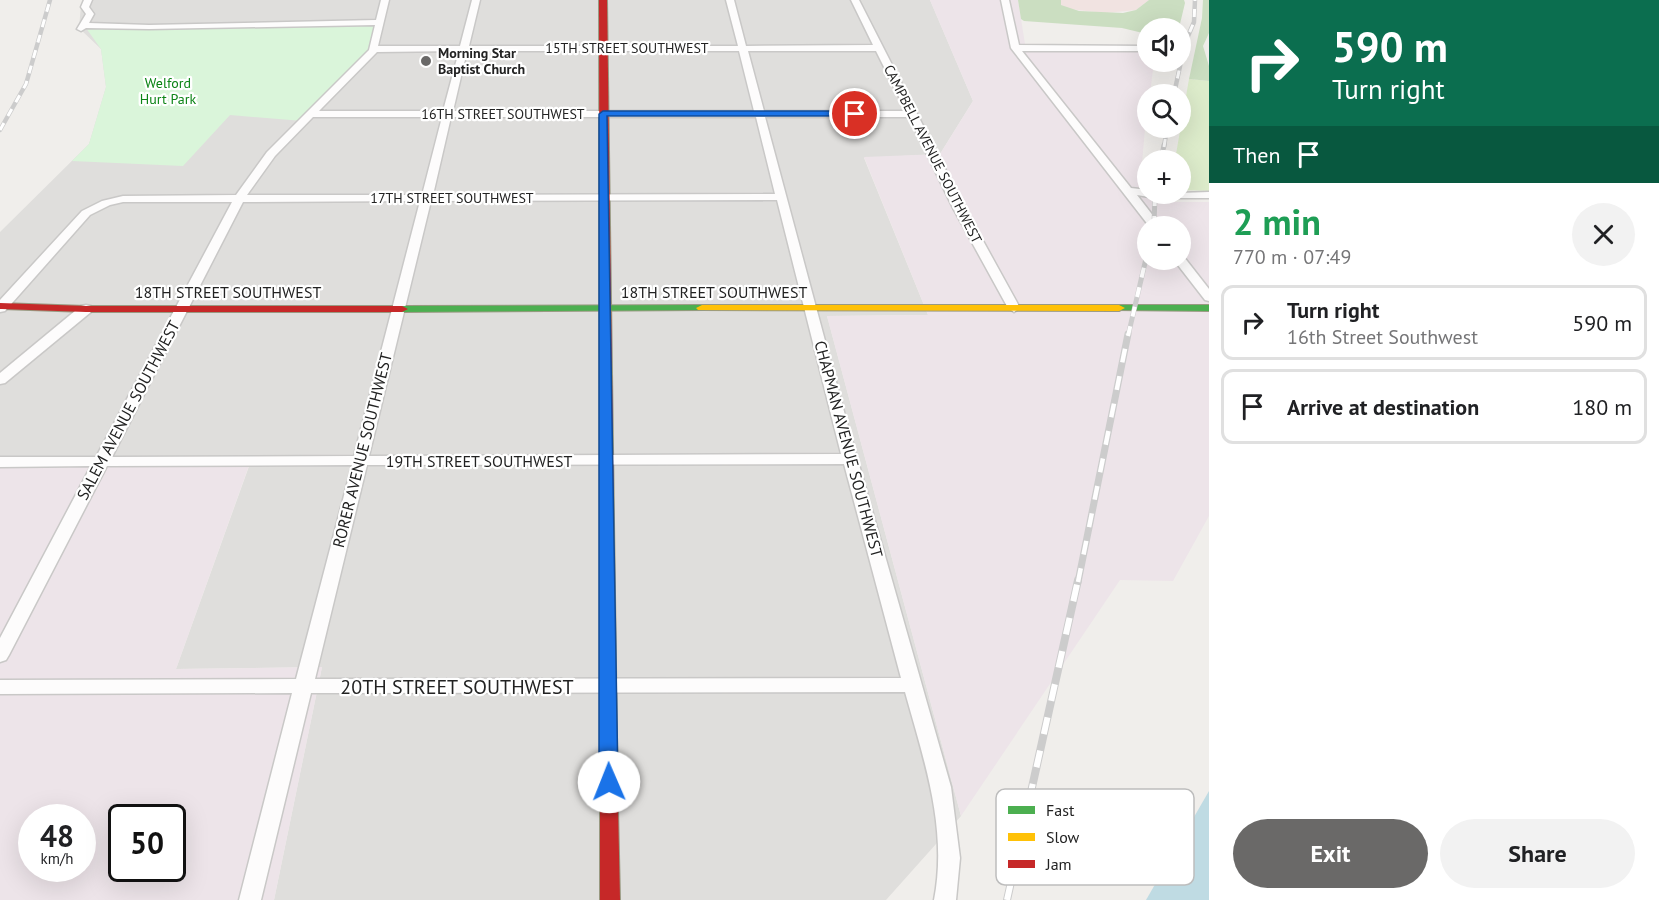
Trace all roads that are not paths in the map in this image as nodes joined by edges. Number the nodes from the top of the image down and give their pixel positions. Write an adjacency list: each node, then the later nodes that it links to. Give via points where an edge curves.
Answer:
1 (88, 0): 8 (street, via 85,7 90,14 82,27)
2 (385, 0): 8 (street)
3 (476, 0): 9 (street, RORER AVENUE SOUTHWEST)
4 (603, 0): 10 (main road)
5 (730, 0): 11 (street, CHAPMAN AVENUE SOUTHWEST)
6 (855, 0): 12 (street, CAMPBELL AVENUE SOUTHWEST)
7 (1005, 0): 13 (street)
8 (380, 22): 15 (street)
9 (464, 48): 10 (street, 15TH STREET SOUTHWEST); 15 (street, 15TH STREET SOUTHWEST); 17 (street, RORER AVENUE SOUTHWEST)
10 (603, 48): 11 (street, 15TH STREET SOUTHWEST); 18 (main road)
11 (743, 48): 12 (street, 15TH STREET SOUTHWEST); 19 (street, CHAPMAN AVENUE SOUTHWEST)
12 (879, 48): 20 (street, CAMPBELL AVENUE SOUTHWEST)
13 (1015, 48): 14 (street); 21 (street)
14 (1137, 48)
15 (374, 49): 16 (street, SALEM AVENUE SOUTHWEST)
16 (311, 114): 17 (street, 16TH STREET SOUTHWEST); 24 (street, SALEM AVENUE SOUTHWEST, via 271,154)
17 (447, 114): 18 (street, 16TH STREET SOUTHWEST); 25 (street, RORER AVENUE SOUTHWEST)
18 (603, 114): 19 (street, 16TH STREET SOUTHWEST); 26 (main road)
19 (760, 114): 20 (street, 16TH STREET SOUTHWEST); 23 (street, CHAPMAN AVENUE SOUTHWEST)
20 (911, 114): 33 (street, CAMPBELL AVENUE SOUTHWEST)
21 (1125, 190): 22 (street, via 1155,195); 27 (street)
22 (1209, 195)
23 (782, 197): 26 (street, 17TH STREET SOUTHWEST); 32 (street, CHAPMAN AVENUE SOUTHWEST)
24 (240, 198): 25 (street, 17TH STREET SOUTHWEST); 30 (street, 17TH STREET SOUTHWEST, via 106,202 86,213); 36 (street, SALEM AVENUE SOUTHWEST)
25 (425, 198): 26 (street, 17TH STREET SOUTHWEST); 37 (street, RORER AVENUE SOUTHWEST)
26 (603, 198): 31 (main road)
27 (1147, 216)
28 (1188, 270): 29 (street)
29 (1209, 297)
30 (1, 307): 35 (main road, 18TH STREET SOUTHWEST)
31 (605, 308): 32 (main road, 18TH STREET SOUTHWEST); 37 (main road, 18TH STREET SOUTHWEST); 41 (main road)
32 (811, 308): 33 (main road, 18TH STREET SOUTHWEST); 39 (street, CHAPMAN AVENUE SOUTHWEST)
33 (1014, 308): 34 (main road, 18TH STREET SOUTHWEST)
34 (1209, 308)
35 (86, 309): 36 (main road, 18TH STREET SOUTHWEST); 38 (street)
36 (181, 309): 37 (main road, 18TH STREET SOUTHWEST); 43 (street, SALEM AVENUE SOUTHWEST)
37 (398, 309): 40 (street, RORER AVENUE SOUTHWEST)
38 (0, 380)
39 (851, 459): 41 (street, 19TH STREET SOUTHWEST); 45 (street, CHAPMAN AVENUE SOUTHWEST)
40 (359, 461): 41 (street, 19TH STREET SOUTHWEST); 43 (street, 19TH STREET SOUTHWEST); 47 (street, RORER AVENUE SOUTHWEST)
41 (605, 461): 48 (main road)
42 (0, 462): 43 (street, 19TH STREET SOUTHWEST)
43 (101, 462): 44 (street, SALEM AVENUE SOUTHWEST)
44 (0, 655)
45 (913, 685): 48 (street, 20TH STREET SOUTHWEST); 51 (street, CHAPMAN AVENUE SOUTHWEST, via 948,823)
46 (0, 687): 47 (street, 20TH STREET SOUTHWEST)
47 (302, 687): 48 (street, 20TH STREET SOUTHWEST); 49 (street, RORER AVENUE SOUTHWEST)
48 (608, 687): 50 (main road)
49 (250, 900)
50 (610, 900)
51 (945, 900)

